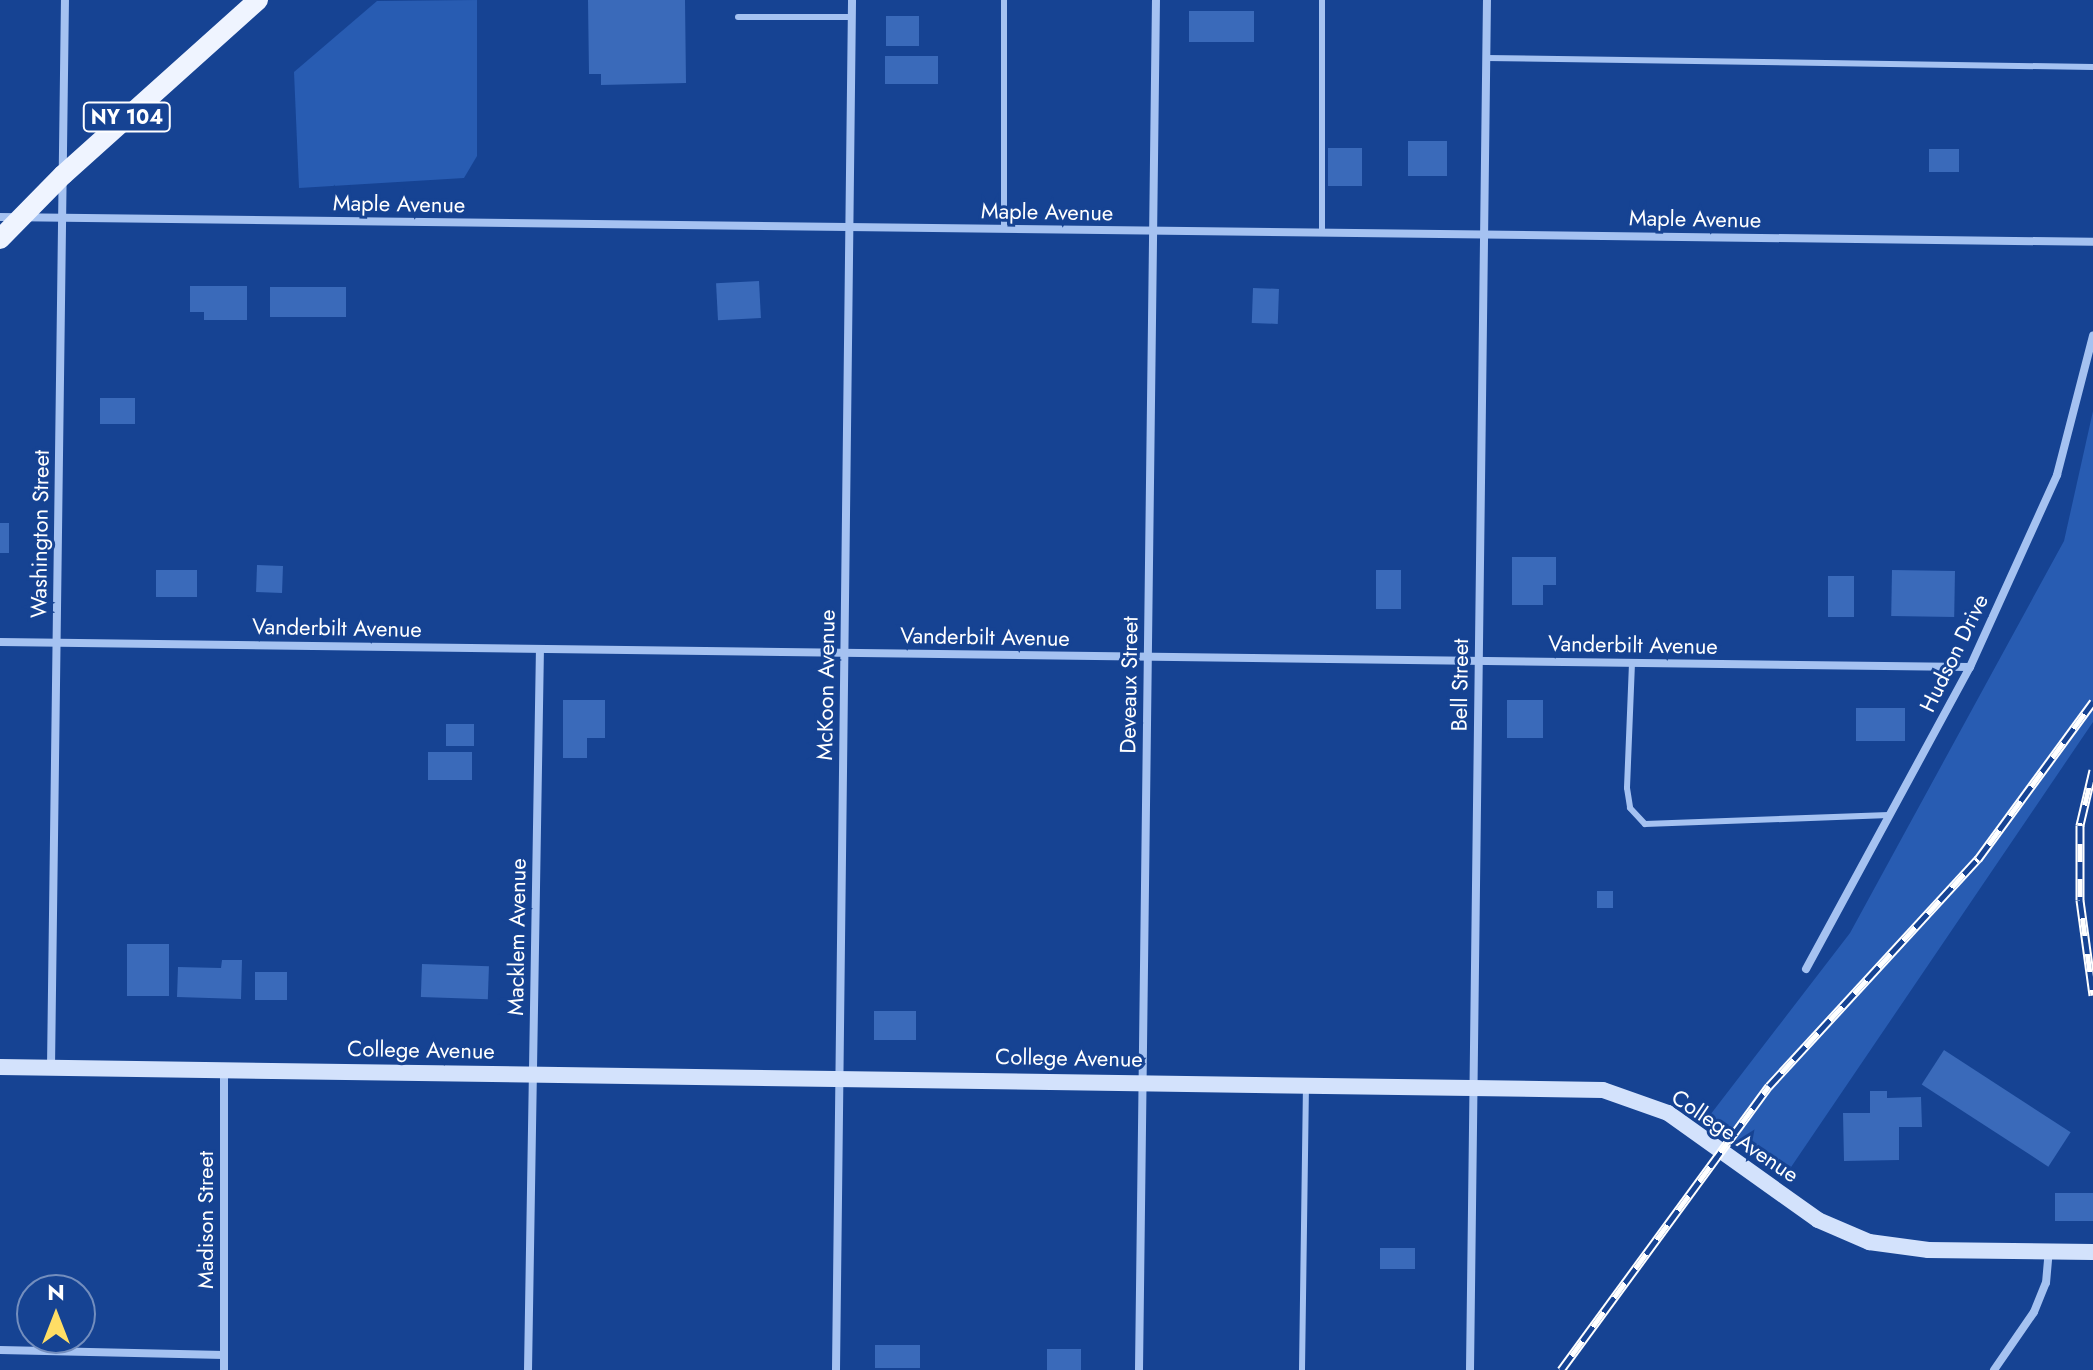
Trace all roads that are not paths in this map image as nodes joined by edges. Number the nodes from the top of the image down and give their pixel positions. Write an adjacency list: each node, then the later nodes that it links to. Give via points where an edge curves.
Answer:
1 (65, 0): 12 (street, Washington Street)
2 (258, 0): 12 (main road, NY 104)
3 (852, 0): 9 (street, McKoon Avenue)
4 (1004, 0): 16 (lane)
5 (1156, 0): 17 (street, Deveaux Street)
6 (1322, 0): 18 (lane)
7 (1487, 0): 10 (street, Bell Street)
8 (738, 17): 9 (lane)
9 (851, 17): 15 (street, McKoon Avenue)
10 (1486, 58): 11 (lane); 19 (street, Bell Street)
11 (2093, 67)
12 (63, 175): 13 (main road, NY 104); 14 (street, Washington Street)
13 (10, 217): 14 (street, Maple Avenue); 20 (main road, NY 104)
14 (62, 218): 15 (street, Maple Avenue); 24 (street, Washington Street)
15 (849, 227): 16 (street, Maple Avenue); 26 (street, McKoon Avenue)
16 (1004, 229): 17 (street, Maple Avenue)
17 (1153, 231): 18 (street, Maple Avenue); 27 (street, Deveaux Street)
18 (1322, 233): 19 (street, Maple Avenue)
19 (1484, 235): 21 (street, Maple Avenue); 28 (street, Bell Street)
20 (0, 239)
21 (2093, 242)
22 (2093, 336): 30 (street, Hudson Drive, via 2057,475)
23 (0, 642): 24 (street, Vanderbilt Avenue)
24 (56, 642): 25 (street, Vanderbilt Avenue); 34 (street, Washington Street)
25 (540, 649): 26 (street, Vanderbilt Avenue); 36 (street, Macklem Avenue)
26 (844, 653): 27 (street, Vanderbilt Avenue); 37 (street, McKoon Avenue)
27 (1148, 657): 28 (street, Vanderbilt Avenue); 38 (street, Deveaux Street)
28 (1479, 661): 29 (street, Vanderbilt Avenue); 40 (street, Bell Street)
29 (1632, 663): 30 (street, Vanderbilt Avenue); 31 (lane, via 1627,788 1630,808 1645,824)
30 (1970, 667): 31 (street, Hudson Drive)
31 (1889, 815): 32 (street, Hudson Drive)
32 (1806, 969)
33 (0, 1067): 34 (main road, College Avenue)
34 (51, 1068): 35 (main road, College Avenue)
35 (224, 1070): 36 (main road, College Avenue); 44 (street, Madison Street)
36 (533, 1074): 37 (main road, College Avenue); 46 (street, Macklem Avenue)
37 (839, 1077): 38 (main road, College Avenue); 47 (street, McKoon Avenue)
38 (1142, 1081): 39 (main road, College Avenue); 48 (street, Deveaux Street)
39 (1306, 1083): 40 (main road, College Avenue); 49 (lane)
40 (1474, 1085): 41 (main road, College Avenue, via 1603,1090 1642,1101 1693,1129 1818,1220 1869,1242 1928,1250); 50 (street, Bell Street)
41 (2049, 1251): 42 (main road, College Avenue); 51 (street, via 2046,1283 2034,1312)
42 (2093, 1252)
43 (0, 1350): 44 (street)
44 (224, 1355): 45 (street, Madison Street)
45 (224, 1370)
46 (528, 1370)
47 (836, 1370)
48 (1139, 1370)
49 (1302, 1370)
50 (1470, 1370)
51 (1994, 1370)

